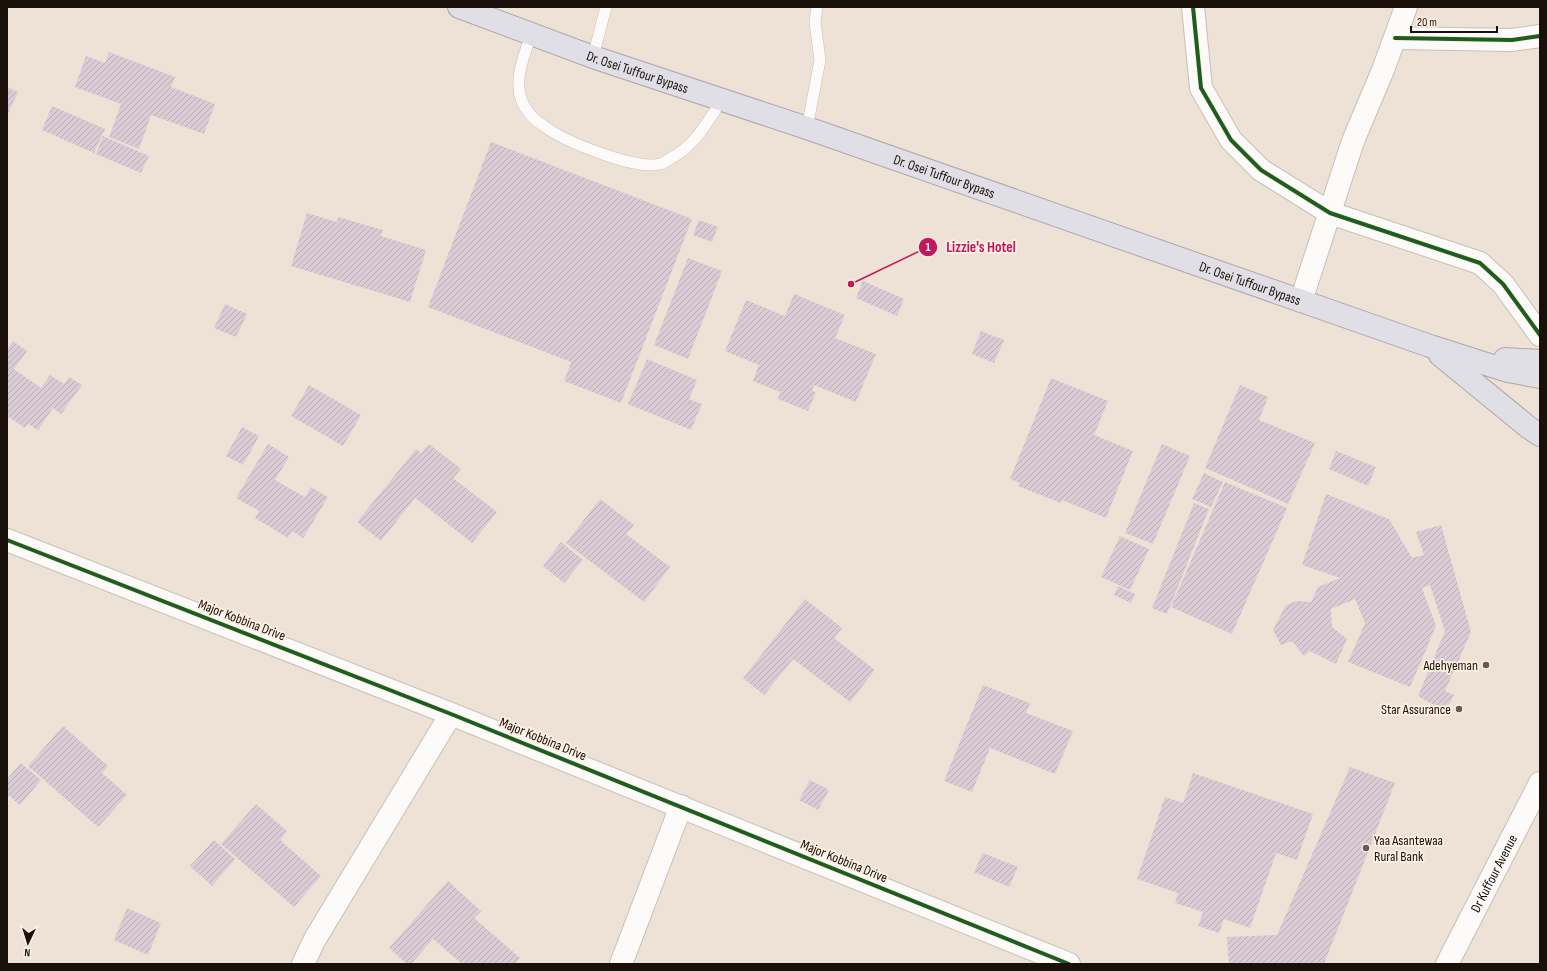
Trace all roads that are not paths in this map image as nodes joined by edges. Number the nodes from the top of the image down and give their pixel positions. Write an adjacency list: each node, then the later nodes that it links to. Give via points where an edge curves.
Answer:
1 (459, 7): 6 (highway, Dr. Osei Tuffour Bypass)
2 (606, 7): 9 (lane)
3 (817, 7): 11 (lane, via 815,22 820,60)
4 (1193, 7): 12 (street, via 1201,88 1231,140 1261,170)
5 (1406, 7): 8 (street)
6 (530, 34): 9 (highway, Dr. Osei Tuffour Bypass); 10 (lane, via 518,80 521,98 527,111 544,127 576,144 601,153 637,164 660,164 683,153 697,138)
7 (1540, 36): 8 (street, via 1512,40)
8 (1395, 38): 12 (street, via 1354,141)
9 (593, 57): 10 (highway, Dr. Osei Tuffour Bypass)
10 (722, 100): 11 (highway, Dr. Osei Tuffour Bypass)
11 (806, 128): 13 (highway, Dr. Osei Tuffour Bypass)
12 (1330, 213): 13 (street); 14 (street, via 1480,263 1503,284)
13 (1301, 301): 15 (highway, Dr. Osei Tuffour Bypass)
14 (1540, 335)
15 (1430, 346): 16 (highway, Dr. Osei Tuffour Bypass); 19 (highway, Dr. Osei Tuffour Bypass)
16 (1458, 355): 17 (highway); 18 (highway, Dr. Osei Tuffour Bypass, via 1508,371)
17 (1540, 361)
18 (1540, 377)
19 (1540, 435)
20 (7, 540): 21 (street, Major Kobbina Drive)
21 (451, 714): 23 (street, Major Kobbina Drive); 24 (street, via 315,939)
22 (1540, 783): 27 (street, Dr Kuffour Avenue)
23 (680, 806): 25 (street); 26 (street, Major Kobbina Drive)
24 (303, 964)
25 (621, 964)
26 (1070, 964)
27 (1447, 964)

